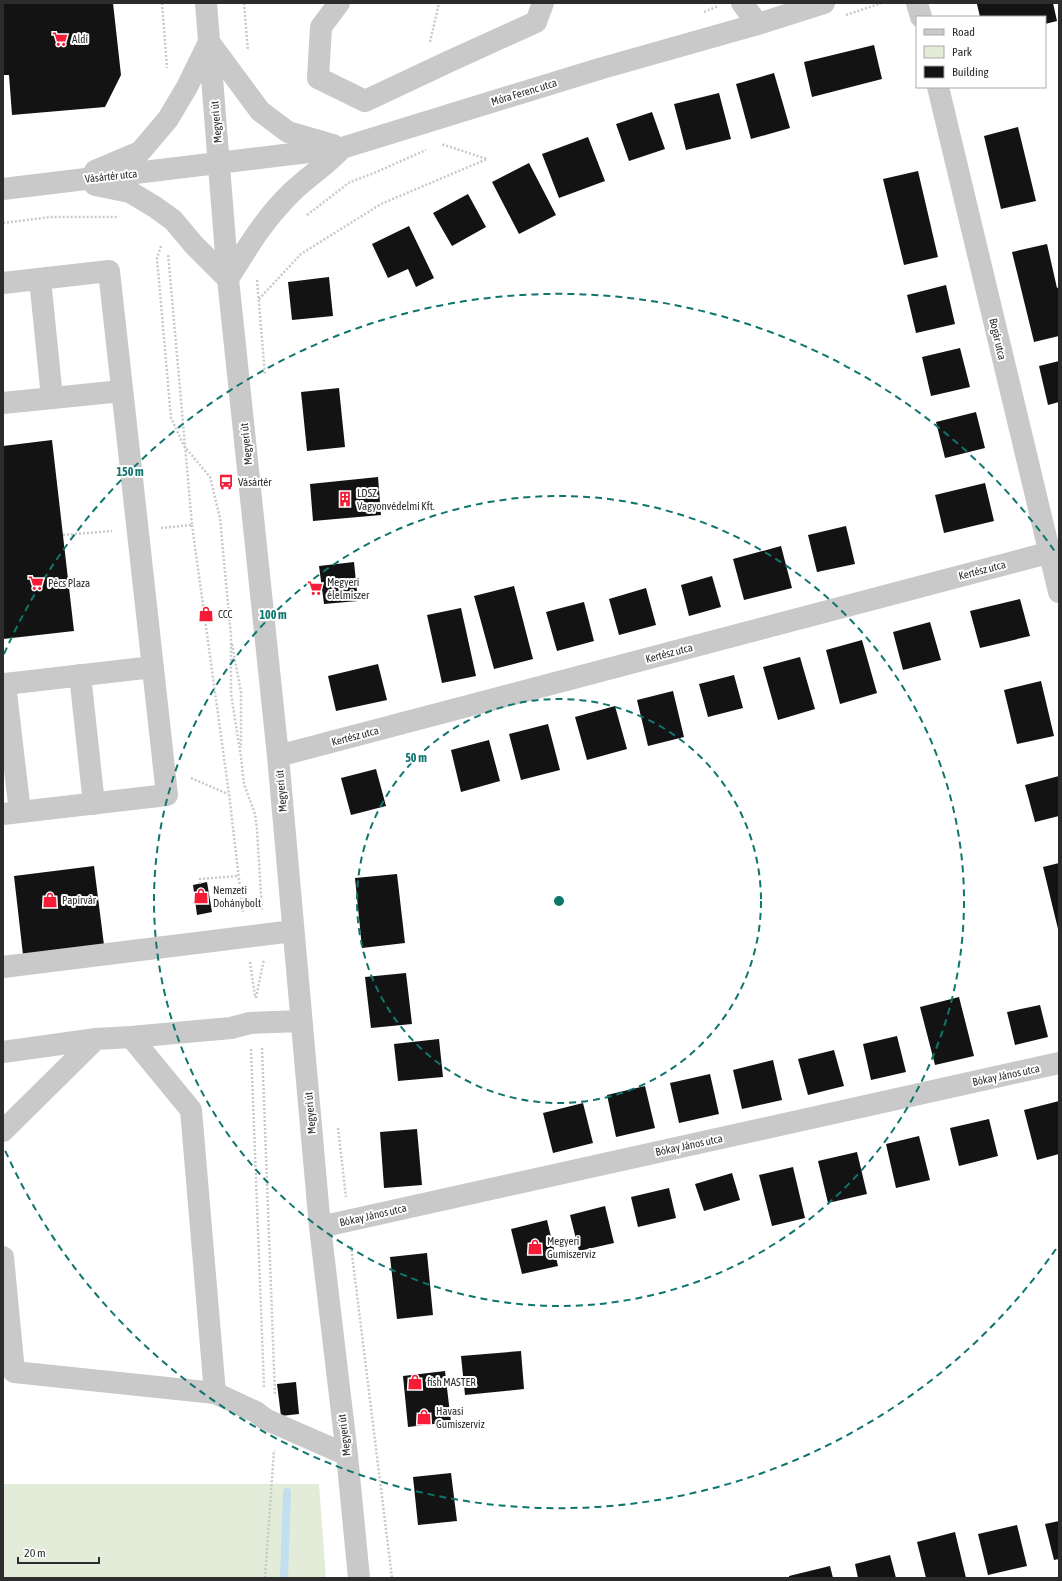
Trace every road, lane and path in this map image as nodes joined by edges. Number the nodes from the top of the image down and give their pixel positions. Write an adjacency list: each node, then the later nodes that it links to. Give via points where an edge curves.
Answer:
1 (206, 3): 13 (street, Megyeri út)
2 (244, 3): 14 (path)
3 (339, 3): 15 (street, via 321,26 318,78 365,101)
4 (439, 3): 15 (path)
5 (543, 3): 15 (street, via 536,22)
6 (742, 3): 12 (street)
7 (824, 3): 12 (street, Móra Ferenc utca)
8 (882, 3): 10 (path)
9 (917, 3): 11 (street)
10 (845, 15)
11 (921, 16)
12 (758, 24): 20 (street, Móra Ferenc utca, via 599,69)
13 (209, 42): 20 (street, via 260,112 288,132); 22 (street, Megyeri út); 23 (street, via 168,119 140,152)
14 (249, 55)
15 (420, 75)
16 (938, 88): 43 (street, Bogár utca)
17 (448, 141): 18 (path)
18 (441, 144): 19 (path); 35 (path, via 487,159 381,204 314,245 301,254)
19 (434, 147)
20 (342, 148): 22 (street, Móra Ferenc utca); 24 (path); 33 (street, via 292,192 267,219)
21 (428, 150): 24 (path)
22 (220, 164): 23 (street, Vásártér utca); 33 (street, Megyeri út)
23 (74, 180): 25 (street, Vásártér utca); 33 (street, via 130,192 155,207 173,220)
24 (350, 182): 26 (path)
25 (3, 189)
26 (306, 216)
27 (122, 217): 28 (path, via 51,217)
28 (3, 223)
29 (161, 244): 40 (path, via 157,258 172,418)
30 (167, 245): 40 (path)
31 (257, 277): 35 (path)
32 (40, 279): 34 (street); 37 (street, via 109,271); 38 (street)
33 (228, 279): 48 (street, Megyeri út)
34 (3, 283)
35 (259, 300): 36 (path)
36 (266, 379)
37 (122, 391): 38 (street); 41 (street)
38 (52, 398): 39 (street)
39 (3, 403)
40 (184, 446): 41 (path, via 192,525); 45 (path, via 210,477 220,518)
41 (138, 529): 42 (path); 46 (street)
42 (63, 535)
43 (1054, 551): 44 (street, Bogár utca); 48 (street, Kertész utca)
44 (1059, 592)
45 (231, 636): 49 (path, via 231,694); 49 (path, via 241,692)
46 (153, 667): 47 (street); 50 (street)
47 (80, 675): 52 (street); 53 (street, via 5,684)
48 (278, 756): 56 (street, Megyeri út)
49 (241, 757): 57 (path, via 244,784 257,829)
50 (164, 767): 51 (path); 52 (street, via 167,796)
51 (229, 794)
52 (94, 804): 53 (street)
53 (11, 813)
54 (238, 876): 55 (path, via 200,879)
55 (200, 884)
56 (293, 931): 57 (street); 59 (street, Megyeri út)
57 (263, 934): 58 (street); 60 (path, via 264,956 256,999)
58 (3, 968)
59 (301, 1021): 60 (street); 68 (street, Megyeri út)
60 (261, 1022): 61 (street, via 231,1028); 71 (path)
61 (131, 1038): 62 (street); 70 (street, via 191,1110)
62 (96, 1039): 63 (street); 66 (street)
63 (3, 1052)
64 (1059, 1063): 67 (street, Bókay János utca)
65 (338, 1125): 67 (path)
66 (3, 1131)
67 (348, 1220): 68 (street, Bókay János utca); 75 (path)
68 (320, 1227): 72 (street, Megyeri út)
69 (3, 1258): 70 (street, via 14,1372)
70 (215, 1393): 71 (street)
71 (276, 1424): 72 (street); 73 (path)
72 (347, 1455): 74 (street, Megyeri út)
73 (265, 1578)
74 (359, 1578)
75 (392, 1578)

